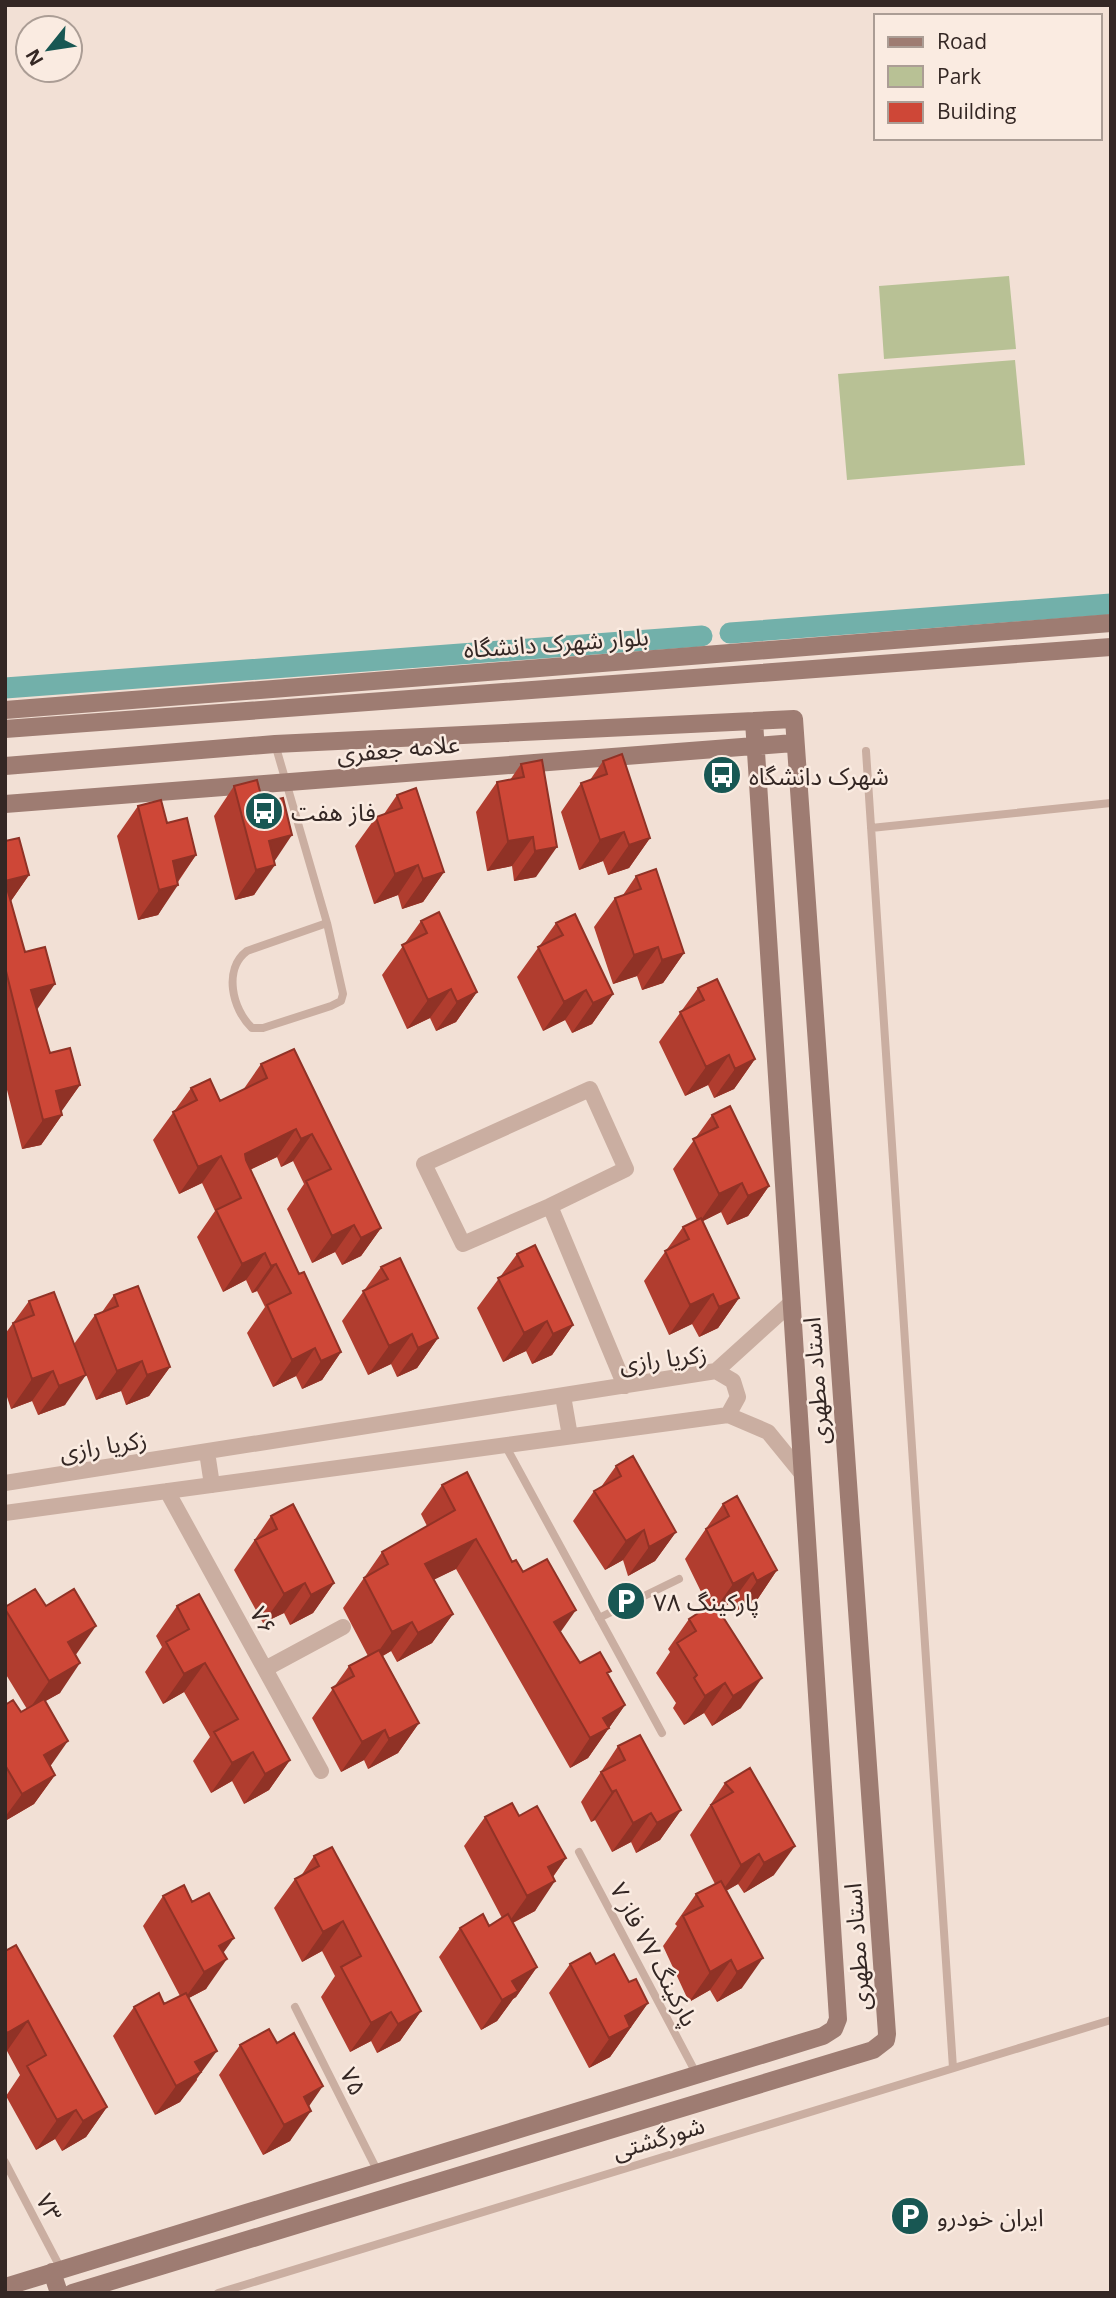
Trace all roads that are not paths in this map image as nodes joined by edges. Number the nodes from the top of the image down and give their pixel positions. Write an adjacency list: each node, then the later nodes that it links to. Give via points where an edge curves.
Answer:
1 (1111, 623): 3 (street, بلوار شهرک دانشگاه)
2 (1111, 647): 6 (street, بلوار شهرک دانشگاه)
3 (5, 710)
4 (794, 719): 5 (street, علامه جعفری); 7 (street, استاد مطهری)
5 (754, 721): 8 (street, علامه جعفری); 9 (street, استاد مطهری)
6 (5, 729)
7 (794, 743): 9 (street, علامه جعفری); 44 (street, استاد مطهری, via 886,2040 873,2050)
8 (275, 744): 11 (street, علامه جعفری); 12 (lane)
9 (757, 744): 12 (street, علامه جعفری); 18 (street, استاد مطهری)
10 (866, 751): 15 (lane)
11 (5, 766)
12 (286, 782): 14 (street, علامه جعفری); 16 (lane)
13 (1111, 803): 15 (lane)
14 (5, 804)
15 (871, 828): 40 (lane)
16 (327, 923): 16 (lane, via 237,958 231,970 232,983 244,1020 252,1028 341,1001)
17 (550, 1206): 17 (street, via 463,1244 424,1164 590,1089 626,1169); 20 (street)
18 (791, 1303): 19 (street); 26 (street, استاد مطهری)
19 (716, 1371): 20 (street, زکریا رازی); 22 (street, زکریا رازی, via 733,1381 738,1397)
20 (625, 1386): 21 (street, زکریا رازی)
21 (564, 1396): 23 (street); 25 (street, زکریا رازی)
22 (728, 1415): 23 (street); 26 (street, via 768,1432)
23 (570, 1436): 24 (street)
24 (505, 1445): 28 (street); 32 (lane)
25 (207, 1452): 27 (street, زکریا رازی); 28 (street)
26 (803, 1475): 41 (street, استاد مطهری, via 838,2019 824,2036)
27 (5, 1483)
28 (212, 1485): 29 (street)
29 (167, 1491): 30 (street); 34 (street, ۷۶)
30 (5, 1513)
31 (679, 1579): 32 (lane)
32 (599, 1618): 35 (lane)
33 (343, 1627): 34 (street)
34 (265, 1669): 36 (street, ۷۶)
35 (662, 1733)
36 (321, 1771)
37 (579, 1852): 41 (lane, پارکینگ ۷۷ فاز ۷)
38 (295, 2007): 43 (lane, ۷۵)
39 (1111, 2020): 40 (lane, شورگشتی)
40 (953, 2068): 49 (lane, شورگشتی)
41 (697, 2075): 43 (street)
42 (5, 2162): 45 (lane, ۷۳)
43 (378, 2172): 44 (street); 45 (street)
44 (386, 2197): 48 (street)
45 (57, 2270): 46 (street); 47 (street)
46 (5, 2287)
47 (59, 2293)
48 (72, 2293)
49 (218, 2293)

